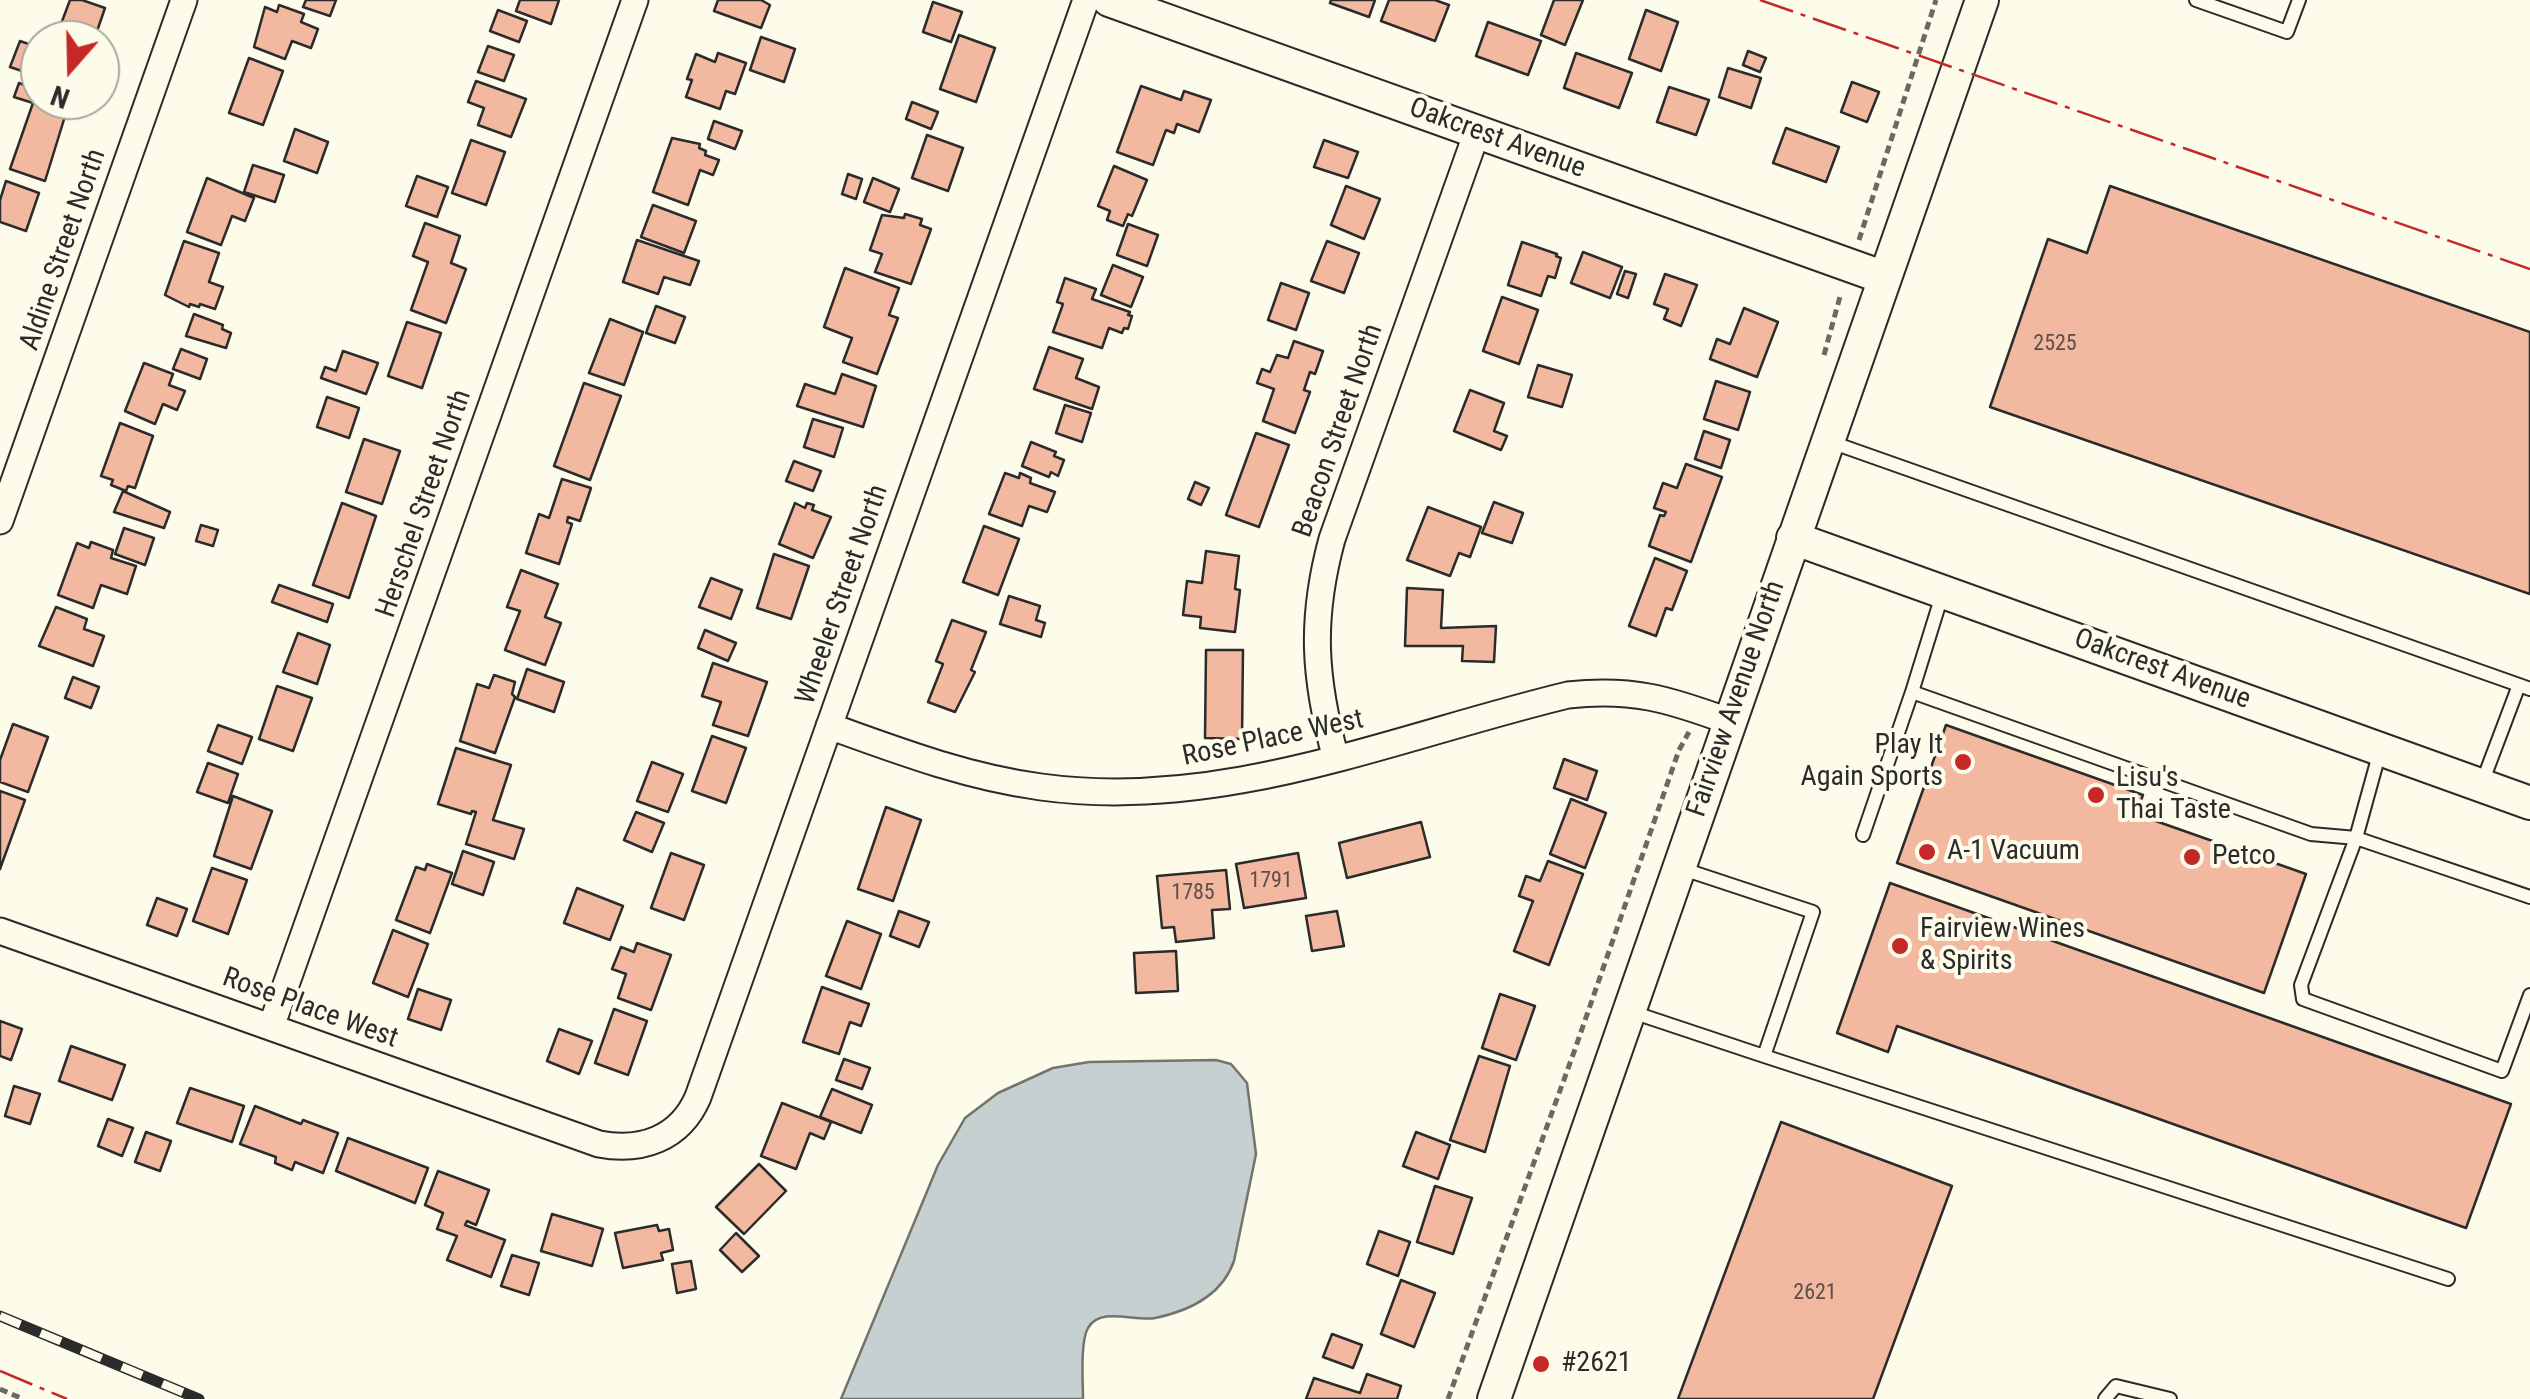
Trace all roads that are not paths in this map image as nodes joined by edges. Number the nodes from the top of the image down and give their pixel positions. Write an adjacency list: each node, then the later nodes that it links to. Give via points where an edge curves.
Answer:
1 (184, 0): 13 (street, Aldine Street North)
2 (635, 0): 31 (street, Herschel Street North)
3 (1086, 0): 19 (street, Wheeler Street North)
4 (1110, 0): 10 (street, Oakcrest Avenue)
5 (1982, 0): 11 (street, Fairview Avenue North)
6 (2196, 0): 9 (lane)
7 (2251, 0): 9 (lane)
8 (2298, 0): 9 (lane, via 2287,32)
9 (2245, 17)
10 (1476, 132): 11 (street, Oakcrest Avenue); 21 (street, Beacon Street North, via 1320,583 1317,677)
11 (1885, 278): 12 (street, Fairview Avenue North)
12 (1827, 441): 14 (street, Fairview Avenue North); 16 (lane)
13 (0, 521)
14 (1793, 538): 15 (street, Oakcrest Avenue); 18 (street, Fairview Avenue North)
15 (1943, 592): 17 (lane); 20 (street, Oakcrest Avenue)
16 (2524, 687): 22 (lane)
17 (1912, 692): 24 (lane); 25 (lane, via 2311,834)
18 (1728, 721): 21 (street, Rose Place West, via 1641,693 1604,691 1553,698); 26 (street, Fairview Avenue North)
19 (829, 726): 21 (street, Rose Place West, via 974,774 1109,792 1233,784); 33 (street, Wheeler Street North, via 694,1105 664,1138 644,1146)
20 (2381, 749): 22 (street, Oakcrest Avenue); 25 (lane)
21 (1336, 759)
22 (2481, 785): 23 (street, Oakcrest Avenue)
23 (2530, 803)
24 (1863, 835)
25 (2356, 838): 27 (lane); 29 (lane, via 2301,984 2303,999 2502,1071)
26 (1678, 867): 30 (street, Fairview Avenue North); 32 (lane, via 1813,912)
27 (2530, 898)
28 (0, 931): 31 (street, Rose Place West)
29 (2530, 995)
30 (1629, 1011): 32 (lane); 35 (street, Fairview Avenue North)
31 (272, 1027): 33 (street, Rose Place West)
32 (1764, 1056): 34 (lane)
33 (599, 1144)
34 (2448, 1279)
35 (1494, 1399)
36 (2105, 1399): 37 (lane, via 2116,1386)
37 (2170, 1399)

